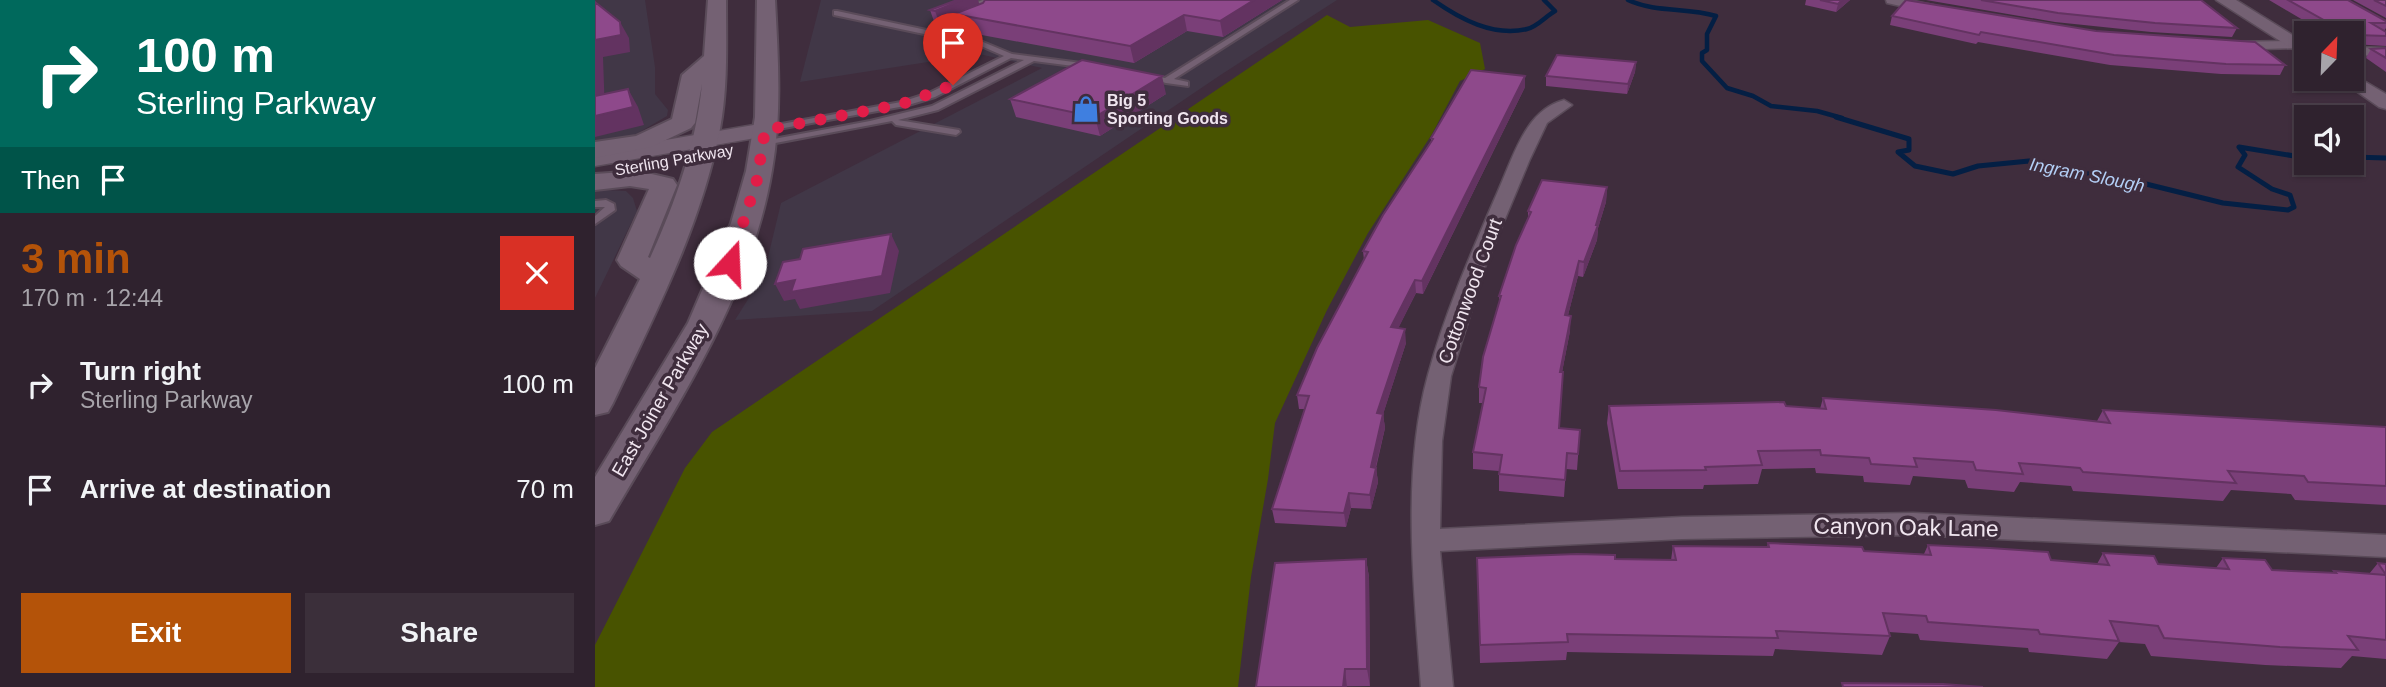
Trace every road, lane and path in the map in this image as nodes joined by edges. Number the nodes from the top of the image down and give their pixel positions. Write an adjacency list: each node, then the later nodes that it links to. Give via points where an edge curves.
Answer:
1 (717, 0): 23 (main road)
2 (766, 0): 34 (main road, East Joiner Parkway)
3 (997, 0): 7 (lane)
4 (1295, 0): 27 (lane)
5 (1892, 0): 8 (street)
6 (2224, 0): 15 (street)
7 (990, 4): 10 (lane)
8 (1942, 11)
9 (837, 13): 12 (lane)
10 (952, 13)
11 (925, 24): 12 (lane)
12 (913, 30): 14 (lane)
13 (951, 30): 14 (lane)
14 (941, 34): 22 (lane, via 983,44)
15 (2294, 41)
16 (2364, 41): 17 (street)
17 (2386, 42)
18 (2218, 46): 19 (street)
19 (2294, 47)
20 (2364, 51): 21 (street)
21 (2386, 52)
22 (1010, 57): 24 (lane); 34 (lane, Sterling Parkway, via 943,90 902,104)
23 (713, 60): 35 (main road, via 712,101); 36 (main road, via 693,75 683,123 642,142)
24 (1031, 60): 25 (lane); 32 (lane, Sterling Parkway, via 935,108)
25 (1094, 66)
26 (1142, 76): 27 (lane)
27 (1166, 81): 28 (lane)
28 (1185, 85)
29 (2364, 89): 30 (street)
30 (2386, 103)
31 (1565, 106): 46 (street, Cottonwood Court, via 1540,120 1458,312 1439,376 1429,441)
32 (885, 121): 33 (lane); 34 (lane, Sterling Parkway)
33 (956, 132)
34 (764, 137): 35 (street, Sterling Parkway); 44 (main road, East Joiner Parkway, via 739,241 707,321)
35 (703, 147): 37 (street, Sterling Parkway); 38 (street, Sterling Parkway); 42 (main road)
36 (595, 150)
37 (595, 159)
38 (595, 174)
39 (595, 182): 42 (main road, via 631,177 664,185 632,260)
40 (595, 204): 41 (lane, via 606,203 610,210)
41 (595, 221)
42 (657, 276): 43 (main road)
43 (595, 402)
44 (606, 476): 45 (main road, East Joiner Parkway)
45 (595, 510)
46 (1425, 541): 47 (street, Canyon Oak Lane, via 1682,528 1913,524); 48 (street)
47 (2386, 546)
48 (1437, 687)

